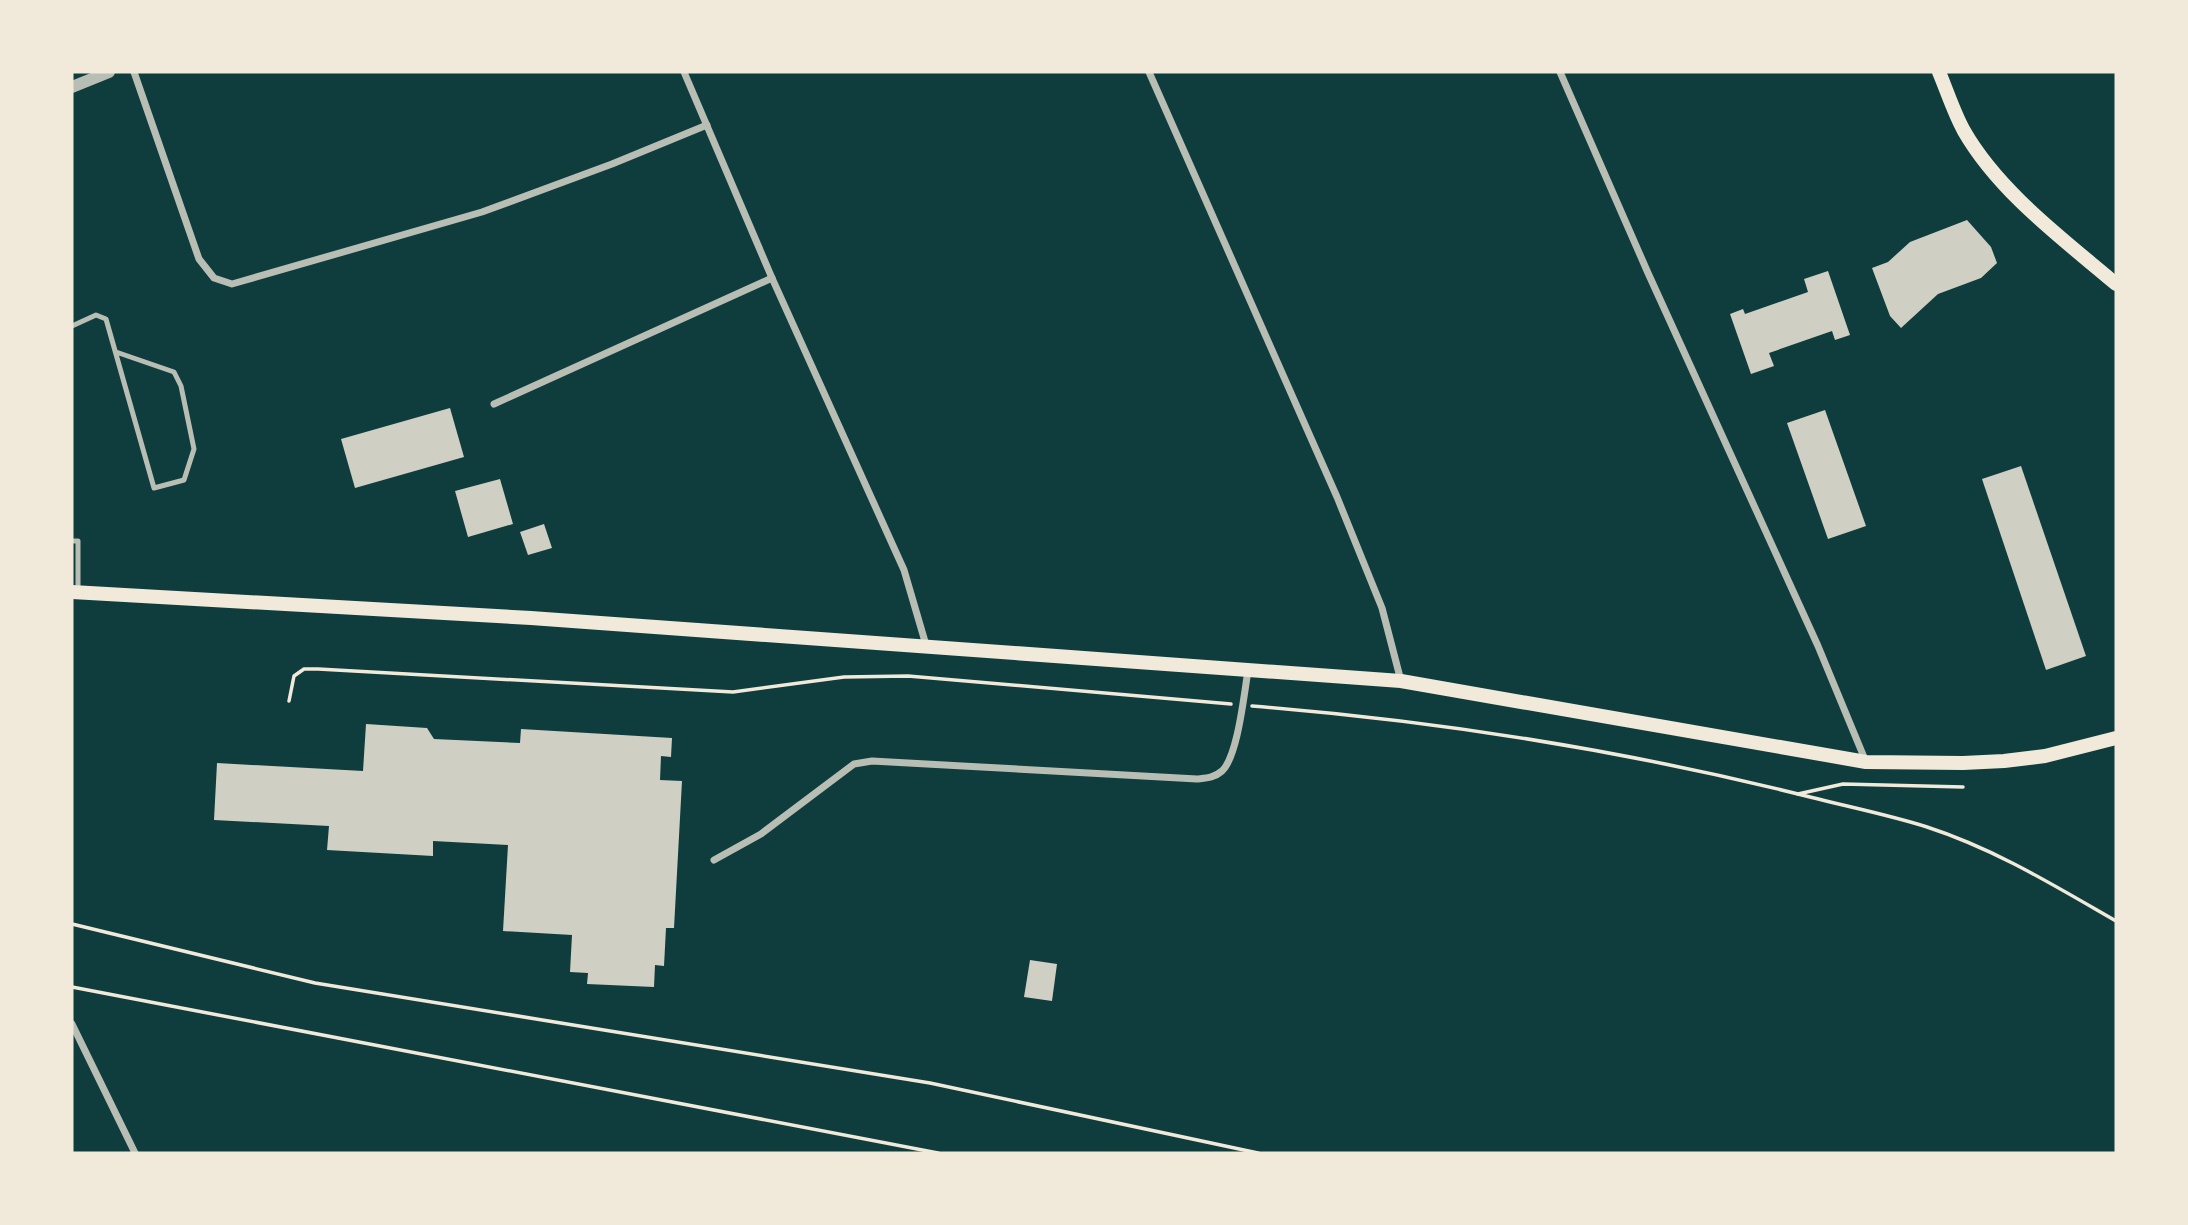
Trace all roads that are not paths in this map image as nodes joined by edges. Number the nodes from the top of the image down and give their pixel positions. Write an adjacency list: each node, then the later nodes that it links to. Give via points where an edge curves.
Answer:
1 (109, 72): 7 (street)
2 (134, 72): 8 (street, via 199,259 214,278 232,284 482,212)
3 (684, 72): 8 (street)
4 (1149, 72): 18 (street, via 1337,497 1382,608)
5 (1560, 72): 20 (street)
6 (1939, 72): 10 (main road, via 1964,131 1996,177)
7 (72, 87)
8 (706, 125): 9 (street)
9 (772, 278): 13 (street); 16 (street, via 904,570)
10 (2116, 284)
11 (72, 326): 12 (lane, via 96,315 106,319)
12 (116, 352): 12 (lane, via 154,488 184,480 194,449 174,372)
13 (494, 404)
14 (72, 541): 15 (lane, via 78,541)
15 (75, 592): 16 (main road)
16 (926, 645): 17 (main road)
17 (1248, 671): 18 (main road); 21 (street, via 1236,741 1224,769 1211,778 872,761 854,764 761,834)
18 (1401, 681): 20 (main road)
19 (2116, 738): 20 (main road, via 2004,761)
20 (1866, 762)
21 (714, 860)
22 (73, 1028): 23 (street)
23 (135, 1153)

